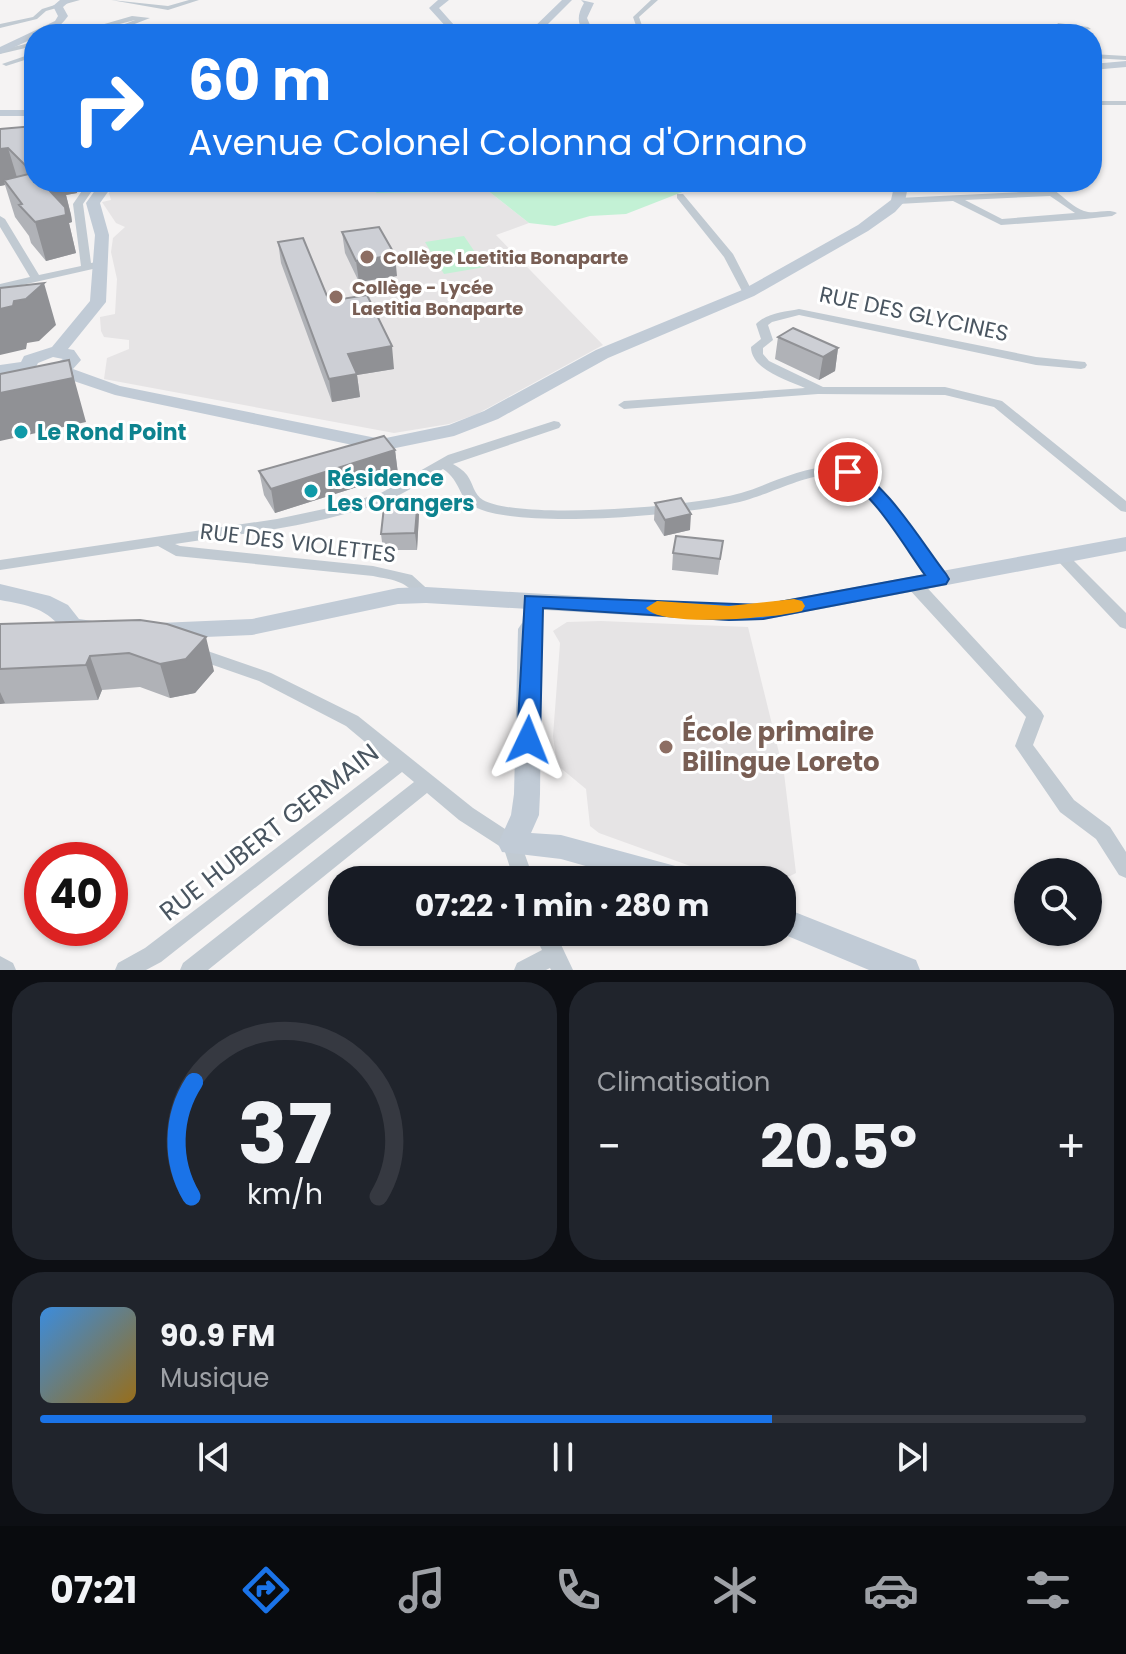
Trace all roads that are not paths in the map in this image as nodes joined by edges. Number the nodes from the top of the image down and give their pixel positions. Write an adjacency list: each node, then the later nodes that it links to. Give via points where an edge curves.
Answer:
1 (77, 0): 8 (street)
2 (114, 0): 9 (street)
3 (196, 0): 9 (street, via 168,8)
4 (444, 0): 14 (main road, via 434,8)
5 (567, 0): 15 (main road)
6 (586, 0): 16 (main road)
7 (655, 0): 17 (street, via 636,17)
8 (62, 3): 11 (main road, via 63,16); 18 (street, via 31,19)
9 (132, 3): 10 (street, via 131,8)
10 (80, 23)
11 (56, 24)
12 (110, 24): 13 (street, via 147,18)
13 (130, 24)
14 (448, 24)
15 (542, 24)
16 (582, 24)
17 (638, 24)
18 (0, 26)
19 (24, 39): 21 (main road)
20 (24, 46): 21 (street)
21 (0, 51)
22 (1102, 57): 24 (street)
23 (24, 58): 25 (street)
24 (1126, 58)
25 (6, 64)
26 (1126, 64): 27 (main road)
27 (1102, 66)
28 (1102, 103): 29 (street)
29 (1126, 103)
30 (0, 113): 31 (main road)
31 (24, 113)
32 (85, 192): 43 (street, via 78,204)
33 (101, 192): 42 (main road, via 93,203 102,235)
34 (900, 192): 38 (main road)
35 (1051, 193): 37 (street); 40 (street)
36 (680, 196): 46 (street, via 729,256)
37 (957, 200): 38 (street); 40 (street, via 1001,222)
38 (898, 201): 46 (main road, via 863,228)
39 (1112, 213): 40 (street)
40 (1085, 216)
41 (0, 219): 44 (street)
42 (102, 262): 43 (street); 47 (main road, via 98,302)
43 (85, 265): 44 (street)
44 (35, 277): 45 (street)
45 (0, 287)
46 (748, 293): 47 (main road, via 602,354 479,420 381,445 115,390)
47 (59, 361): 49 (main road, via 40,354 26,366)
48 (1081, 365): 50 (street, RUE DES GLYCINES, via 1036,361 816,312 768,319 762,324 767,340 757,347 757,354 765,364)
49 (0, 370)
50 (821, 391): 51 (street); 54 (street, RUE DES GLYCINES, via 945,391 998,404)
51 (624, 405)
52 (554, 425): 53 (street)
53 (442, 463): 55 (street, via 386,496 341,510); 59 (street, via 462,478 479,505 569,514 715,504 799,477 848,472 860,478)
54 (1126, 508)
55 (161, 542): 58 (street); 62 (street, RUE DES VIOLETTES, via 176,551 373,571 407,579)
56 (1126, 544): 57 (main road)
57 (1061, 556): 59 (main road); 64 (street)
58 (0, 565)
59 (939, 579): 60 (main road)
60 (914, 584): 63 (main road, via 740,613); 74 (street, via 1035,716 1024,746 1067,806 1103,833)
61 (0, 592): 65 (main road, via 53,605 67,614)
62 (426, 595): 63 (main road); 68 (main road, via 371,601 252,627)
63 (532, 601): 67 (street)
64 (1126, 623)
65 (72, 627): 66 (street); 68 (main road)
66 (47, 628)
67 (530, 629): 71 (main road, via 527,794 525,815)
68 (170, 631): 69 (street, via 178,647 265,677 352,721)
69 (403, 761): 70 (street); 79 (street, RUE HUBERT GERMAIN, via 153,955)
70 (428, 782): 71 (street); 80 (street)
71 (512, 844): 72 (street); 73 (main road, via 561,847)
72 (519, 866)
73 (629, 866)
74 (1126, 869)
75 (796, 926): 82 (main road)
76 (558, 962): 81 (street)
77 (0, 966): 78 (street)
78 (5, 970)
79 (126, 970)
80 (191, 970)
81 (525, 970)
82 (905, 970)

